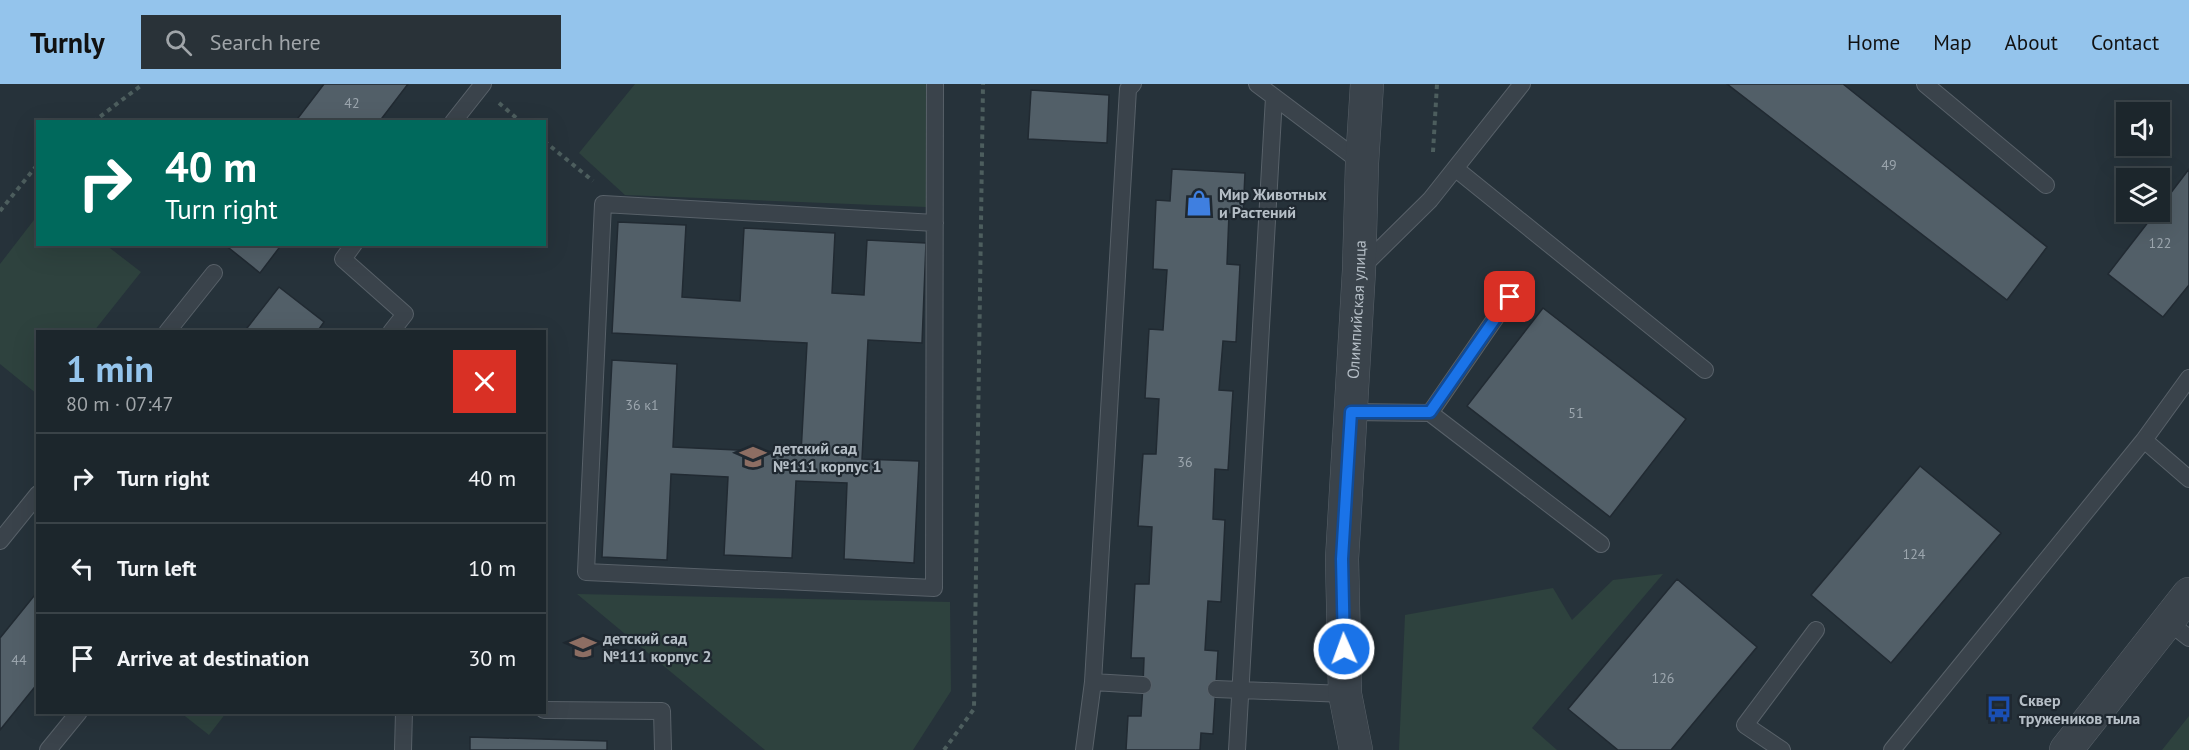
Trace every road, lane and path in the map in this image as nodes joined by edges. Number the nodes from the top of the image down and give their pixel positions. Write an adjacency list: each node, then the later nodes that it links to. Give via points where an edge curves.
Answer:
1 (143, 84): 12 (path)
2 (483, 84): 13 (lane)
3 (935, 84): 22 (lane)
4 (983, 84): 52 (path, via 974,709)
5 (1133, 84): 41 (lane, via 1128,89)
6 (1257, 84): 11 (lane)
7 (1367, 84): 15 (street, Олимпийская улица)
8 (1437, 84): 19 (path)
9 (1522, 84): 17 (lane)
10 (1925, 84): 18 (lane)
11 (1274, 97): 15 (lane); 44 (lane)
12 (96, 120)
13 (455, 120)
14 (546, 143): 20 (path)
15 (1362, 163): 24 (street, Олимпийская улица)
16 (36, 166): 21 (path)
17 (1456, 169): 19 (lane); 29 (lane)
18 (2046, 185)
19 (1430, 200): 24 (lane)
20 (623, 206): 22 (lane); 22 (lane, via 603,204 586,572 934,588)
21 (0, 211)
22 (935, 222)
23 (352, 246): 28 (lane, via 343,258 405,314)
24 (1359, 270): 31 (street, Олимпийская улица)
25 (214, 273): 27 (lane)
26 (1510, 297): 32 (lane)
27 (169, 330)
28 (393, 330)
29 (1705, 370)
30 (2189, 378): 33 (lane)
31 (1351, 412): 32 (lane); 45 (street, Олимпийская улица, via 1342,559)
32 (1430, 412): 37 (lane)
33 (2144, 440): 34 (lane); 57 (lane)
34 (2189, 479)
35 (36, 496): 36 (lane)
36 (0, 541)
37 (1601, 544)
38 (2189, 594): 40 (street)
39 (1816, 630): 56 (lane, via 1745,725)
40 (2178, 630): 58 (street)
41 (1094, 682): 42 (lane); 53 (lane)
42 (1143, 685)
43 (1216, 689): 44 (lane)
44 (1240, 691): 45 (lane); 54 (lane)
45 (1345, 694): 55 (street, Олимпийская улица)
46 (546, 710): 51 (lane, via 662,711)
47 (77, 714): 49 (lane)
48 (404, 714): 50 (lane)
49 (48, 750)
50 (404, 750)
51 (663, 750)
52 (944, 750)
53 (1084, 750)
54 (1237, 750)
55 (1356, 750)
56 (1782, 750)
57 (1892, 750)
58 (2066, 750)

